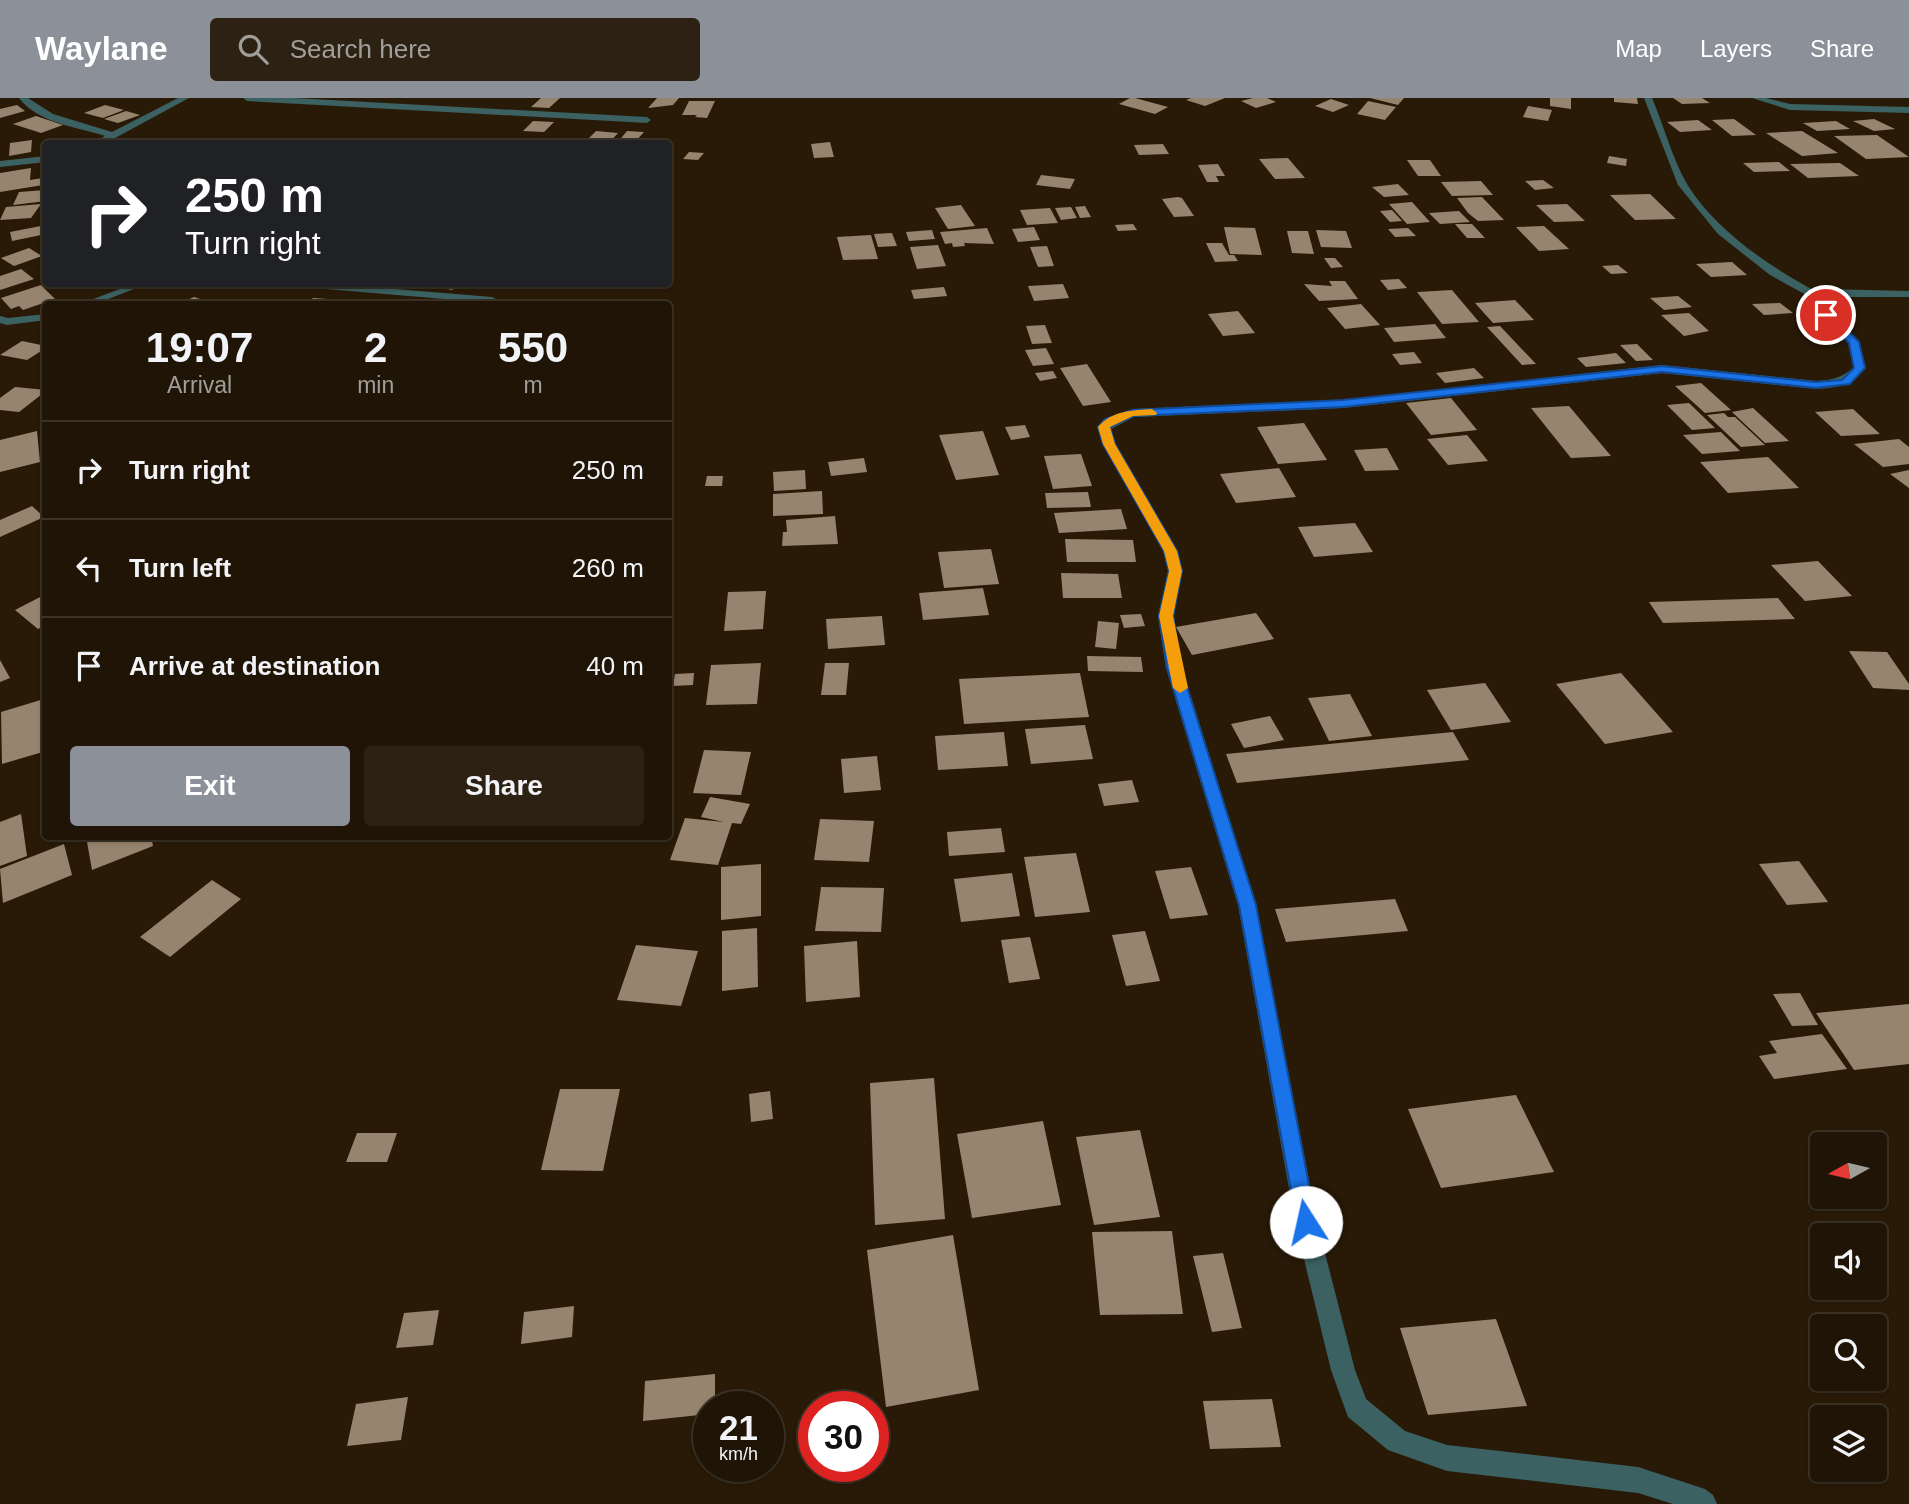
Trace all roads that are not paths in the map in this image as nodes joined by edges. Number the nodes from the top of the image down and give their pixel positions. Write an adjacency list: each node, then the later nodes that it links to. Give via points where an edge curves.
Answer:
1 (23, 98): 8 (street, via 41,113)
2 (185, 98): 8 (street)
3 (247, 98): 7 (street)
4 (1648, 98): 15 (street, via 1683,185 1722,232 1774,273)
5 (1756, 98): 6 (street, via 1790,107)
6 (1909, 110)
7 (647, 120)
8 (113, 135): 9 (street)
9 (104, 140)
10 (42, 159): 11 (street)
11 (0, 164)
12 (134, 287): 17 (street)
13 (338, 287): 16 (street)
14 (1909, 294): 15 (street)
15 (1814, 295): 20 (street, via 1812,302 1854,342 1860,368 1846,382 1816,385 1662,369 1343,404 1132,413 1104,427 1109,444 1170,551 1175,571 1166,616 1174,668 1247,905 1306,1222 1357,1408 1397,1441 1447,1458 1638,1480)
16 (492, 300)
17 (94, 301)
18 (42, 318): 19 (street)
19 (0, 319)
20 (1704, 1504)

